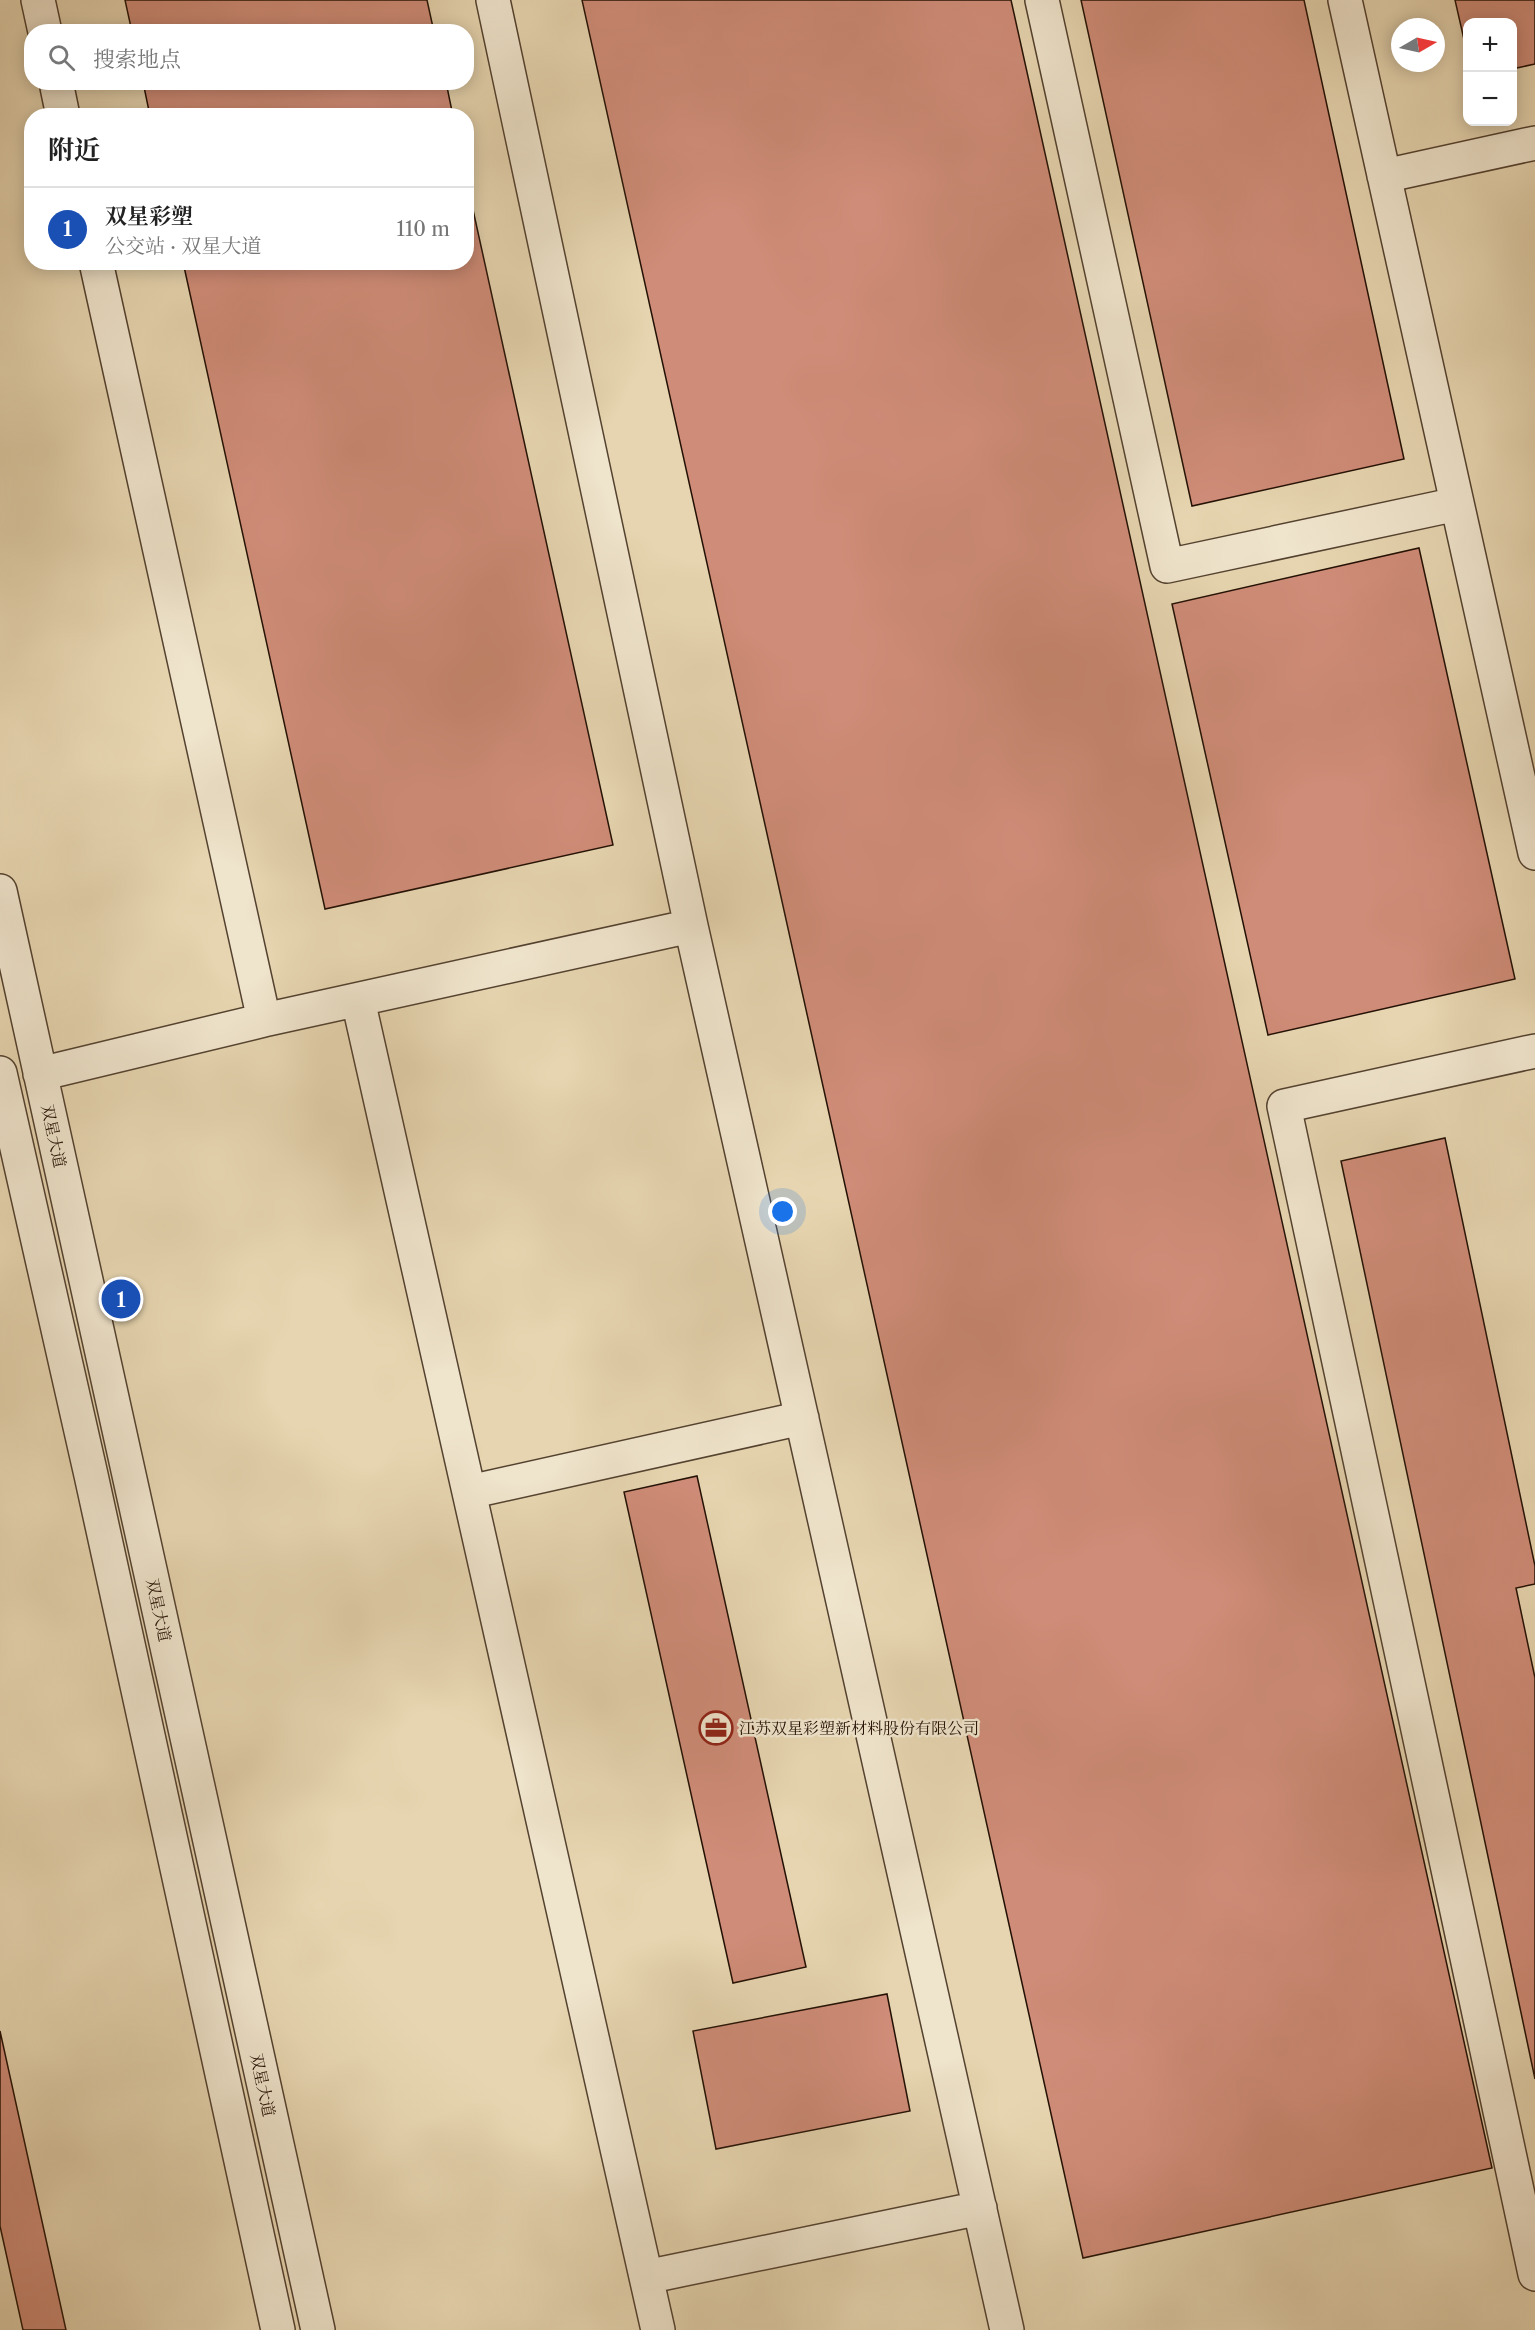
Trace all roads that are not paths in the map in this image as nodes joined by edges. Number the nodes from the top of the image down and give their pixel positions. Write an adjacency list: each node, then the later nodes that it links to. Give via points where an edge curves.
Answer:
1 (38, 0): 5 (street)
2 (493, 0): 15 (street)
3 (1042, 0): 11 (street, via 1167,566)
4 (1345, 0): 9 (street)
5 (43, 24)
6 (58, 90): 7 (street)
7 (61, 108)
8 (1535, 143): 9 (street)
9 (1384, 176): 11 (street)
10 (98, 270): 17 (street)
11 (1457, 504): 12 (street)
12 (1522, 735): 13 (street)
13 (1535, 853)
14 (0, 891): 19 (street, 双星大道)
15 (691, 926): 16 (street); 21 (street)
16 (358, 1000): 17 (street); 22 (street)
17 (264, 1020): 19 (street)
18 (1535, 1051): 24 (street, via 1284,1106)
19 (42, 1082): 20 (street); 27 (street, 双星大道)
20 (2, 1089): 26 (street)
21 (802, 1418): 22 (street); 23 (street)
22 (469, 1492): 25 (street)
23 (980, 2208): 25 (street); 29 (street)
24 (1535, 2274)
25 (646, 2277): 28 (street)
26 (279, 2330)
27 (318, 2330)
28 (658, 2330)
29 (1007, 2330)

